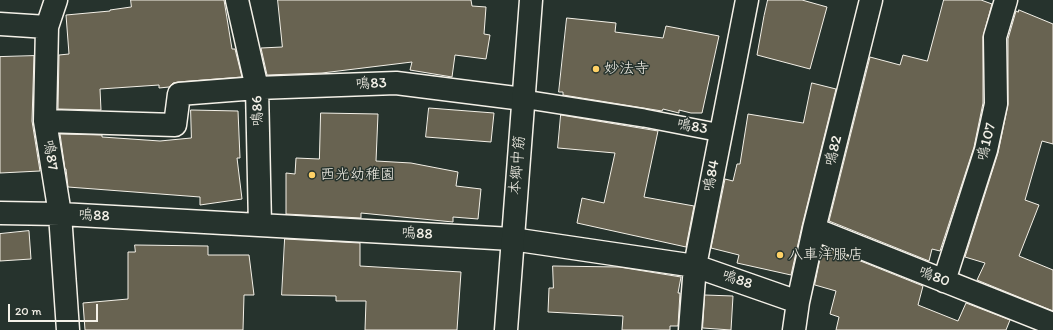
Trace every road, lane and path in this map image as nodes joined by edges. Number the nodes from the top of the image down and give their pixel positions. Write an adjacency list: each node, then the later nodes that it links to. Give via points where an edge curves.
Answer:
1 (56, 0): 8 (street, 鳴87)
2 (237, 0): 9 (street, 鳴86)
3 (531, 0): 10 (street, 本郷中筋)
4 (747, 0): 12 (street, 鳴84)
5 (871, 0): 16 (street, 鳴82)
6 (1006, 0): 19 (street, 鳴107, via 995,37 996,104 986,150)
7 (0, 24): 8 (street)
8 (47, 27): 11 (street, 鳴87)
9 (258, 88): 10 (street, 鳴83, via 396,83); 11 (street, 鳴83, via 179,94 175,125); 15 (street, 鳴86)
10 (523, 99): 12 (lane, 鳴83); 17 (street, 本郷中筋)
11 (45, 121): 14 (street, 鳴87)
12 (721, 133): 18 (street, 鳴84)
13 (0, 213): 14 (street, 鳴88)
14 (60, 214): 15 (street, 鳴88); 22 (street, 鳴87)
15 (260, 225): 17 (street, 鳴88)
16 (814, 229): 19 (street, 鳴80); 20 (street, 鳴82)
17 (512, 240): 18 (street, 鳴88); 23 (street, 本郷中筋)
18 (695, 266): 20 (street, 鳴88); 24 (street, 鳴84)
19 (944, 281): 21 (street, 鳴80)
20 (798, 302): 25 (street)
21 (1053, 324)
22 (68, 330)
23 (506, 330)
24 (690, 330)
25 (794, 330)

